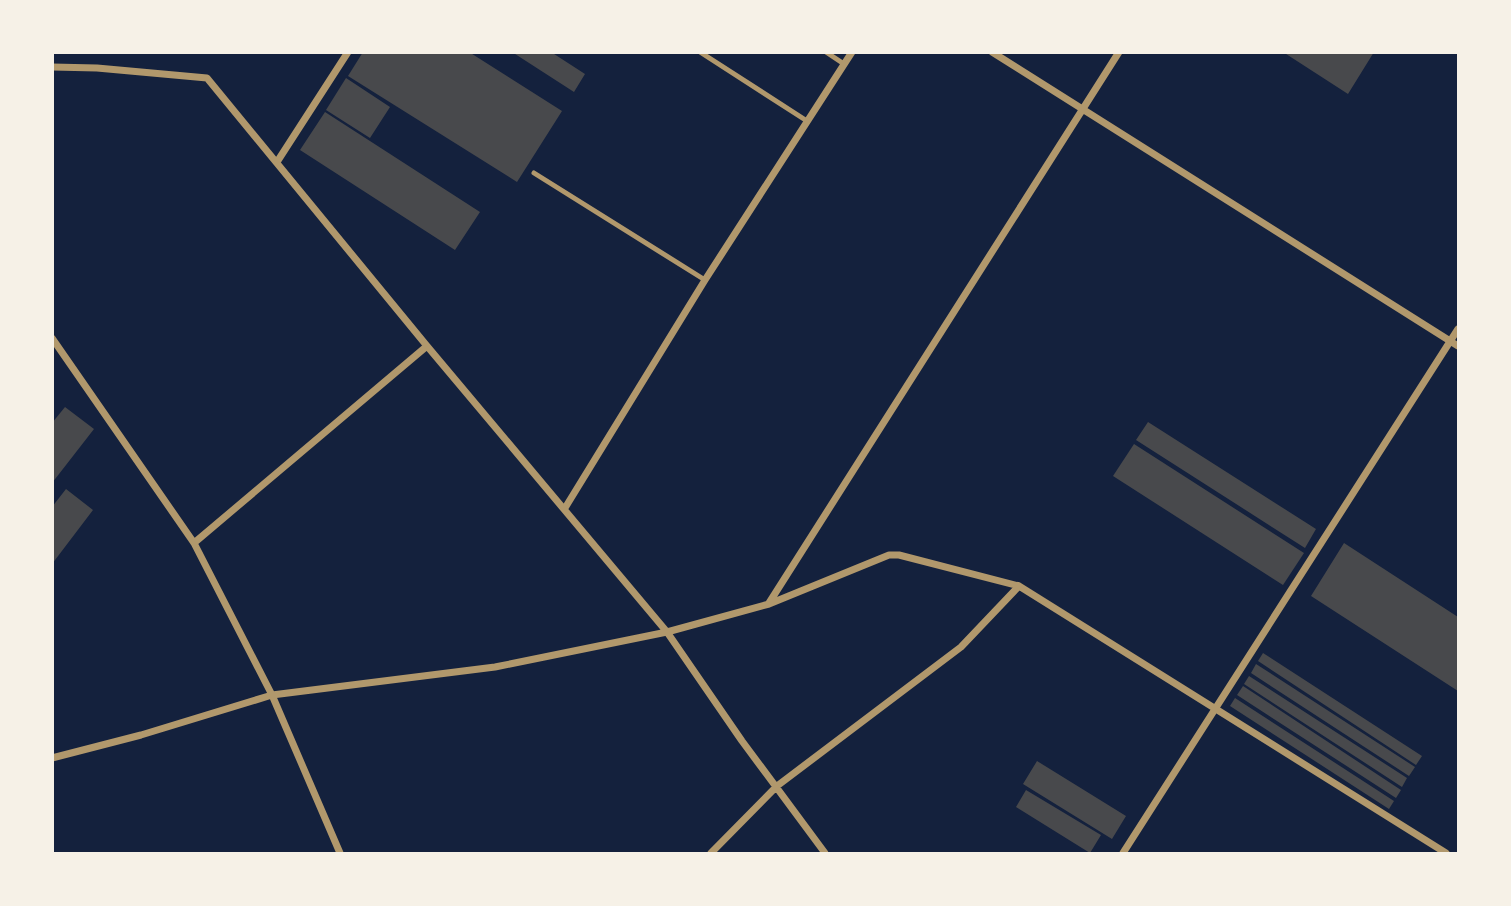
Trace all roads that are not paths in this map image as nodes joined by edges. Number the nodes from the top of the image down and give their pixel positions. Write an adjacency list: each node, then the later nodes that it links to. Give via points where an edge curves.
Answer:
1 (348, 52): 11 (street)
2 (700, 52): 10 (lane)
3 (827, 52): 7 (lane)
4 (852, 52): 7 (street)
5 (992, 52): 9 (street)
6 (1119, 52): 9 (street)
7 (844, 64): 10 (street)
8 (52, 67): 11 (street, via 207,78)
9 (1083, 110): 16 (street); 22 (street)
10 (807, 121): 13 (street)
11 (277, 162): 17 (street)
12 (534, 173): 13 (lane)
13 (705, 280): 19 (street)
14 (1458, 329): 16 (street)
15 (52, 338): 20 (street)
16 (1451, 341): 18 (street); 25 (street)
17 (427, 346): 19 (street); 20 (street)
18 (1458, 346)
19 (565, 508): 23 (street)
20 (194, 543): 24 (street)
21 (1019, 586): 22 (street, via 889,555); 25 (street); 27 (street, via 961,647)
22 (769, 604): 23 (street)
23 (667, 632): 24 (street, via 495,667); 27 (street)
24 (272, 695): 26 (street); 28 (street)
25 (1214, 708): 31 (street); 32 (street)
26 (52, 758)
27 (777, 786): 29 (street); 30 (street)
28 (340, 853)
29 (711, 853)
30 (825, 853)
31 (1123, 853)
32 (1446, 853)

